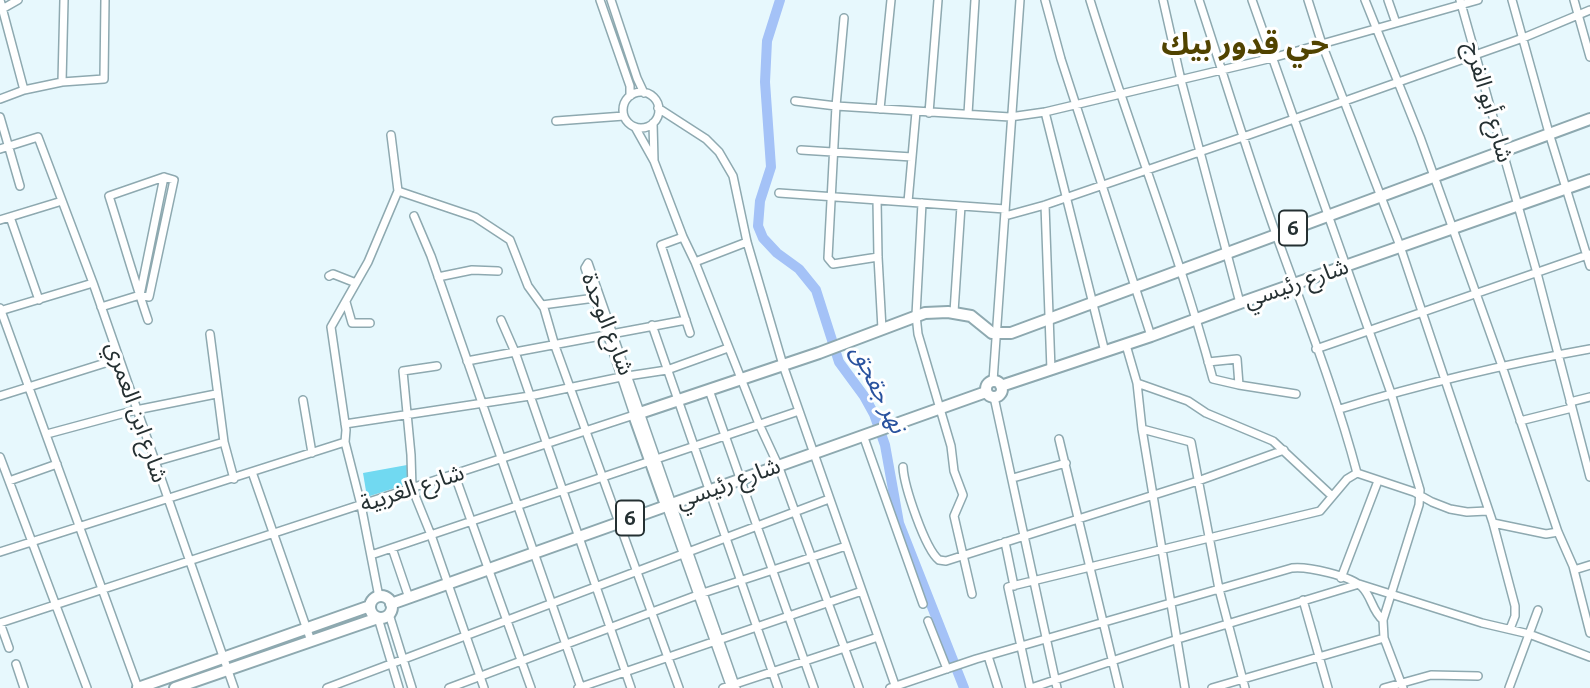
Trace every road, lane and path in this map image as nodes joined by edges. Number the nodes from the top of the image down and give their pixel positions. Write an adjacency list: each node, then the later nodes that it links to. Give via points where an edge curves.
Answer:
1 (18, 0): 22 (street)
2 (64, 0): 35 (street)
3 (105, 0): 35 (street, via 104,79)
4 (600, 0): 40 (street)
5 (611, 0): 38 (street)
6 (891, 0): 47 (street)
7 (938, 0): 50 (street)
8 (975, 0): 51 (street)
9 (1020, 0): 54 (street)
10 (1045, 0): 44 (street)
11 (1090, 0): 39 (street)
12 (1163, 0): 34 (street)
13 (1199, 0): 33 (street)
14 (1252, 0): 32 (street)
15 (1308, 0): 29 (street)
16 (1365, 0): 27 (street)
17 (1388, 0): 26 (street)
18 (1478, 0): 21 (street)
19 (1512, 0): 28 (street)
20 (1574, 0): 24 (street)
21 (1461, 3): 26 (street); 30 (street, شارع أبو الفرج)
22 (2, 4): 37 (street)
23 (1590, 10): 24 (street)
24 (1578, 15): 28 (street); 31 (street)
25 (844, 18): 45 (street)
26 (1396, 23): 27 (street)
27 (1376, 29): 29 (street); 36 (street)
28 (1523, 38): 30 (street); 60 (street)
29 (1322, 44): 32 (street); 43 (street)
30 (1476, 55): 36 (street); 67 (street, شارع أبو الفرج)
31 (1590, 57)
32 (1272, 58): 33 (street); 55 (street)
33 (1222, 70): 34 (street); 62 (street)
34 (1181, 80): 39 (street); 66 (street)
35 (62, 82): 37 (street)
36 (1397, 82): 43 (street); 73 (street)
37 (24, 90): 41 (street)
38 (644, 93): 40 (street); 46 (street, via 654,98)
39 (1119, 94): 44 (street); 71 (street)
40 (630, 96): 52 (street)
41 (0, 99)
42 (794, 101): 45 (street)
43 (1344, 101): 55 (street); 80 (street)
44 (1076, 104): 49 (street); 75 (street)
45 (836, 106): 47 (street); 68 (street)
46 (658, 108): 58 (street); 98 (street, via 706,139 724,159 736,184)
47 (880, 109): 48 (street)
48 (916, 112): 50 (street); 69 (street)
49 (1045, 112): 54 (street); 82 (street)
50 (929, 113): 51 (street)
51 (968, 114): 54 (street)
52 (624, 116): 57 (street); 59 (street)
53 (0, 117): 63 (street)
54 (1010, 117): 90 (street)
55 (1294, 119): 62 (street); 91 (street)
56 (1590, 119): 60 (highway, 6)
57 (556, 121)
58 (653, 123): 59 (street); 70 (street)
59 (635, 127): 70 (street)
60 (1549, 133): 67 (highway, 6); 77 (street)
61 (391, 135): 78 (street)
62 (1243, 137): 66 (street); 96 (street)
63 (9, 146): 64 (street); 76 (street); 84 (street, شارع ابن العمري, via 38,137)
64 (0, 149)
65 (801, 150): 68 (street)
66 (1201, 151): 71 (street); 100 (street)
67 (1503, 151): 73 (highway, 6); 88 (street, شارع أبو الفرج)
68 (833, 152): 69 (street); 81 (street)
69 (912, 157): 85 (street)
70 (654, 161): 97 (street)
71 (1146, 170): 75 (street); 108 (street)
72 (164, 177): 105 (street); 107 (street, via 174,180); 118 (street, via 109,195)
73 (1433, 177): 80 (highway, 6); 95 (street)
74 (1590, 180): 77 (highway, شارع رئيسي / 6)
75 (1101, 185): 82 (street); 116 (street)
76 (20, 186)
77 (1567, 187): 88 (highway, شارع رئيسي / 6); 101 (street)
78 (398, 191): 113 (street); 124 (street, via 475,217 510,240 528,286)
79 (779, 194): 81 (street)
80 (1381, 196): 91 (highway, 6); 99 (street)
81 (830, 197): 83 (street); 102 (street, via 829,262)
82 (1066, 198): 87 (street); 122 (street)
83 (877, 200): 85 (street); 102 (street)
84 (62, 201): 93 (street); 114 (street, شارع ابن العمري)
85 (908, 202): 86 (street)
86 (922, 204): 89 (street); 129 (street)
87 (1045, 205): 90 (street); 130 (street)
88 (1516, 205): 95 (highway, شارع رئيسي / 6); 110 (street, شارع أبو الفرج)
89 (961, 206): 90 (street); 127 (street)
90 (1005, 213): 141 (street)
91 (1329, 215): 96 (highway, 6); 106 (street)
92 (414, 216): 112 (street)
93 (10, 217): 94 (street); 120 (street)
94 (0, 220)
95 (1451, 228): 99 (highway, شارع رئيسي / 6); 117 (street)
96 (1276, 234): 100 (highway, 6); 115 (street)
97 (682, 237): 103 (street); 134 (street, via 661,245)
98 (747, 242): 103 (street); 155 (street)
99 (1400, 246): 106 (highway, شارع رئيسي / 6); 128 (street)
100 (1227, 252): 108 (highway, 6); 123 (street)
101 (1589, 255): 104 (street); 110 (street)
102 (878, 257): 137 (street)
103 (695, 262): 146 (street)
104 (1590, 265)
105 (145, 266): 107 (street); 118 (street)
106 (1346, 266): 115 (highway, شارع رئيسي / 6); 138 (street)
107 (155, 268): 118 (street, via 149,297)
108 (1179, 269): 116 (highway, 6); 131 (street)
109 (498, 271): 112 (street, via 472,270)
110 (1537, 272): 117 (street); 151 (street, شارع أبو الفرج)
111 (329, 276): 113 (street)
112 (438, 277): 153 (street)
113 (356, 283): 121 (street)
114 (93, 284): 120 (street); 125 (street, شارع ابن العمري)
115 (1295, 285): 123 (highway, شارع رئيسي / 6); 147 (street)
116 (1135, 286): 122 (highway, 6); 143 (street)
117 (1475, 294): 128 (street); 157 (street)
118 (140, 295): 125 (street); 132 (street)
119 (595, 298): 124 (street); 142 (street, شارع الوحدة); 142 (street, شارع الوحدة, via 586,264)
120 (39, 300): 126 (street)
121 (346, 301): 135 (street, via 352,323); 187 (street, via 331,327)
122 (1092, 302): 130 (highway, 6); 150 (street)
123 (1240, 303): 131 (highway, شارع رئيسي / 6)
124 (542, 305): 145 (street)
125 (101, 307): 152 (street, شارع ابن العمري)
126 (0, 310): 166 (street)
127 (954, 312): 129 (highway, شارع الغربية); 141 (highway, via 975,318)
128 (1422, 313): 138 (street); 162 (street)
129 (916, 315): 137 (highway, شارع الغربية); 180 (street)
130 (1050, 317): 141 (highway, 6, via 1011,333); 159 (street)
131 (1195, 319): 143 (highway, شارع رئيسي / 6); 154 (street)
132 (148, 320)
133 (501, 320): 149 (street)
134 (686, 320): 136 (street); 139 (street)
135 (370, 323)
136 (652, 325): 142 (street); 158 (street)
137 (882, 329): 155 (highway, شارع الغربية)
138 (1369, 330): 147 (street); 169 (street)
139 (690, 333)
140 (210, 334): 170 (street)
141 (996, 334): 163 (street)
142 (611, 335): 145 (street); 160 (street, شارع الوحدة)
143 (1151, 336): 144 (highway, شارع رئيسي / 6)
144 (1126, 345): 150 (highway, شارع رئيسي / 6); 164 (street)
145 (555, 346): 149 (street); 167 (street)
146 (728, 348): 158 (street); 161 (street)
147 (1316, 349): 181 (street)
148 (1590, 349): 151 (street)
149 (515, 352): 153 (street); 174 (street)
150 (1105, 352): 159 (highway, شارع رئيسي / 6)
151 (1557, 355): 157 (street); 179 (street, شارع أبو الفرج)
152 (118, 359): 166 (street); 182 (street, شارع ابن العمري)
153 (467, 361): 178 (street)
154 (1208, 362): 165 (street, via 1213,379); 165 (street, via 1237,359)
155 (783, 365): 161 (highway, شارع الغربية); 183 (street)
156 (437, 366): 185 (street, via 403,371)
157 (1502, 366): 162 (street); 186 (street)
158 (667, 370): 160 (street); 177 (street)
159 (1051, 370): 163 (highway, شارع رئيسي / 6)
160 (624, 376): 167 (street); 184 (street, شارع الوحدة)
161 (742, 379): 168 (highway, شارع الغربية); 188 (street)
162 (1445, 381): 169 (street); 233 (street)
163 (997, 383): 172 (highway, via 988,384)
164 (1137, 383): 189 (street); 199 (street, via 1188,401)
165 (1239, 385): 171 (street)
166 (29, 387): 173 (street); 191 (street)
167 (570, 388): 174 (street); 190 (street)
168 (709, 390): 177 (highway, شارع الغربية); 193 (street)
169 (1391, 393): 181 (street); 226 (street)
170 (216, 394): 182 (street); 195 (street)
171 (1296, 394)
172 (990, 395): 180 (highway, شارع رئيسي / 6); 216 (street)
173 (0, 396)
174 (530, 396): 178 (street); 197 (street)
175 (1590, 397): 179 (street)
176 (303, 400): 201 (street)
177 (678, 401): 184 (highway, شارع الغربية); 198 (street)
178 (482, 404): 185 (street); 203 (street)
179 (1571, 405): 186 (street); 202 (street, شارع أبو الفرج)
180 (939, 409): 192 (highway, شارع رئيسي / 6); 257 (street, via 963,495 954,516)
181 (1340, 409): 213 (street)
182 (136, 410): 191 (street); 206 (street, شارع ابن العمري)
183 (799, 411): 188 (street); 200 (street)
184 (637, 414): 190 (street, شارع الغربية); 204 (highway, شارع الوحدة)
185 (407, 416): 187 (street); 222 (street)
186 (1520, 421): 241 (street)
187 (345, 424): 196 (street)
188 (759, 424): 193 (street); 209 (street)
189 (1142, 429): 220 (street, via 1190,441); 225 (street)
190 (586, 431): 197 (street, شارع الغربية); 214 (street)
191 (47, 434): 208 (street)
192 (865, 434): 200 (highway, شارع رئيسي / 6); 286 (street)
193 (725, 436): 198 (street); 218 (street)
194 (1059, 439): 207 (street)
195 (224, 442): 206 (street); 217 (street)
196 (345, 442): 201 (street); 231 (street)
197 (546, 444): 203 (street, شارع الغربية); 223 (street)
198 (694, 446): 204 (street); 224 (street)
199 (1284, 450): 220 (street); 227 (street)
200 (813, 452): 209 (highway, شارع رئيسي / 6); 229 (street)
201 (312, 453): 211 (street)
202 (1587, 455): 215 (street, شارع أبو الفرج)
203 (501, 459): 212 (street, شارع الغربية); 232 (street)
204 (654, 460): 214 (street); 230 (highway, شارع الوحدة)
205 (1, 462): 219 (street)
206 (154, 462): 228 (street, شارع ابن العمري)
207 (1066, 463): 216 (street); 235 (street)
208 (57, 464): 219 (street); 239 (street)
209 (778, 465): 218 (highway, شارع رئيسي / 6); 234 (street)
210 (903, 467): 257 (street, via 912,503 935,557 946,561)
211 (252, 472): 217 (street); 242 (street)
212 (454, 473): 222 (street, شارع الغربية); 236 (street)
213 (1357, 473): 221 (street); 227 (street)
214 (602, 477): 223 (street); 237 (street)
215 (1590, 477)
216 (1013, 478): 244 (street)
217 (234, 479): 228 (street)
218 (740, 479): 224 (highway, شارع رئيسي / 6); 240 (street)
219 (9, 481): 249 (street)
220 (1198, 481): 225 (street); 247 (street)
221 (1378, 481): 226 (street); 266 (street)
222 (412, 488): 231 (street, شارع الغربية); 243 (street)
223 (562, 490): 232 (street); 245 (street)
224 (709, 490): 230 (highway, شارع رئيسي / 6); 246 (street)
225 (1154, 494): 235 (street); 252 (street)
226 (1421, 495): 233 (street, via 1450,509); 278 (street)
227 (1332, 496): 247 (street, via 1320,511)
228 (166, 498): 239 (street); 259 (street, شارع ابن العمري)
229 (830, 499): 234 (street); 250 (street)
230 (669, 504): 237 (highway, شارع رئيسي / 6); 255 (street, شارع الوحدة)
231 (361, 505): 242 (street, شارع الغربية); 256 (street)
232 (517, 506): 236 (street); 254 (street)
233 (1488, 511): 238 (street)
234 (794, 512): 240 (street); 258 (street)
235 (1078, 518): 244 (street); 260 (street)
236 (472, 521): 243 (street); 262 (street)
237 (620, 522): 245 (highway, شارع رئيسي / 6); 265 (street)
238 (1493, 523): 241 (street, via 1546,534); 301 (street, via 1515,606)
239 (80, 526): 249 (street); 273 (street)
240 (757, 526): 246 (street); 263 (street)
241 (1558, 532): 264 (street)
242 (274, 533): 259 (street, شارع الغربية); 298 (street)
243 (431, 535): 251 (street); 269 (street)
244 (1025, 536): 248 (street); 268 (street)
245 (578, 537): 254 (highway, شارع رئيسي / 6); 272 (street)
246 (726, 538): 255 (street); 267 (street)
247 (1209, 539): 252 (street); 274 (street)
248 (1005, 541): 257 (street); 271 (street)
249 (32, 542): 253 (street); 284 (street)
250 (846, 546): 258 (street); 275 (street)
251 (392, 548): 256 (street); 280 (street)
252 (1162, 549): 260 (street); 283 (street)
253 (0, 552)
254 (534, 553): 262 (highway, شارع رئيسي / 6); 282 (street)
255 (686, 553): 265 (street); 276 (street, شارع الوحدة)
256 (371, 555): 279 (street)
257 (965, 556): 277 (street)
258 (811, 558): 263 (street); 285 (street)
259 (188, 561): 273 (street, شارع الغربية); 316 (street, شارع ابن العمري)
260 (1090, 565): 268 (street); 296 (street)
261 (1590, 565): 264 (street)
262 (489, 569): 269 (highway, شارع رئيسي / 6); 292 (street)
263 (772, 570): 267 (street); 291 (street)
264 (1574, 570): 302 (street)
265 (637, 571): 272 (street); 290 (street)
266 (1341, 578): 270 (street); 274 (street, via 1297,567)
267 (740, 581): 276 (street); 300 (street)
268 (1034, 581): 271 (street); 307 (street)
269 (448, 583): 280 (highway, شارع رئيسي / 6); 304 (street)
270 (1359, 584): 278 (street); 281 (street); 293 (street)
271 (1014, 586): 312 (street, via 1008,587)
272 (596, 587): 282 (street); 299 (street)
273 (103, 589): 284 (street, شارع الغربية); 339 (street)
274 (1219, 589): 283 (street); 297 (street)
275 (862, 591): 285 (street); 305 (street)
276 (701, 594): 290 (street); 310 (street, شارع الوحدة)
277 (972, 594)
278 (1390, 594): 293 (street); 301 (street)
279 (379, 597): 287 (highway); 289 (highway, via 388,599)
280 (409, 597): 289 (highway, شارع رئيسي / 6)
281 (1303, 600): 297 (street); 317 (street)
282 (551, 603): 292 (street); 311 (street)
283 (1170, 603): 296 (street); 308 (street)
284 (56, 604): 295 (street, شارع الغربية); 338 (street)
285 (827, 604): 291 (street); 314 (street)
286 (923, 604)
287 (370, 606): 289 (highway, via 372,613); 298 (highway)
288 (1538, 610): 303 (street)
289 (386, 612): 309 (highway, 6); 320 (street); 324 (street)
290 (652, 612): 299 (street); 319 (street)
291 (789, 617): 300 (street); 323 (street)
292 (507, 620): 304 (street); 322 (street)
293 (1383, 620): 306 (street)
294 (928, 621): 326 (street)
295 (0, 623): 313 (street)
296 (1102, 623): 307 (street); 321 (street)
297 (1227, 625): 308 (street); 332 (street)
298 (307, 628): 309 (street); 316 (highway)
299 (610, 628): 311 (street); 328 (street)
300 (757, 628): 310 (street); 329 (street)
301 (1510, 629): 303 (street)
302 (1590, 633)
303 (1529, 634): 318 (street); 362 (street)
304 (466, 636): 320 (street); 331 (street)
305 (878, 637): 314 (street); 336 (street)
306 (1384, 638): 317 (street); 334 (street)
307 (1046, 639): 312 (street); 333 (street)
308 (1178, 639): 321 (street); 357 (street)
309 (311, 641): 327 (highway, 6)
310 (717, 641): 319 (street); 335 (street, شارع الوحدة)
311 (566, 645): 322 (street); 348 (street)
312 (1020, 646): 315 (street); 355 (street)
313 (9, 648)
314 (845, 648): 323 (street); 353 (street)
315 (988, 656): 326 (street); 354 (street)
316 (223, 657): 327 (street, شارع ابن العمري); 339 (highway)
317 (1319, 657): 332 (street); 360 (street)
318 (1590, 657)
319 (668, 658): 328 (street); 350 (street)
320 (403, 659): 324 (street); 344 (street)
321 (1113, 660): 333 (street); 356 (street)
322 (522, 661): 331 (street); 347 (street)
323 (804, 661): 329 (street); 352 (street)
324 (392, 663): 342 (street); 343 (street)
325 (16, 664): 337 (street)
326 (950, 668): 336 (street)
327 (227, 670): 340 (highway, 6); 341 (street, شارع ابن العمري)
328 (625, 672): 348 (street); 349 (street)
329 (772, 672): 335 (street); 351 (street)
330 (1478, 676): 334 (street, via 1431,676)
331 (480, 677): 345 (street); 346 (street)
332 (1243, 679): 358 (street); 359 (street)
333 (1056, 684): 355 (street)
334 (1402, 685): 361 (street)
335 (731, 687)
336 (894, 687)
337 (24, 688)
338 (87, 688)
339 (138, 688)
340 (175, 688)
341 (233, 688)
342 (327, 688)
343 (399, 688)
344 (412, 688)
345 (449, 688)
346 (484, 688)
347 (531, 688)
348 (580, 688)
349 (631, 688)
350 (679, 688)
351 (778, 688)
352 (814, 688)
353 (859, 688)
354 (998, 688)
355 (1030, 688)
356 (1119, 688)
357 (1185, 688)
358 (1212, 688)
359 (1245, 688)
360 (1328, 688)
361 (1384, 688)
362 (1509, 688)

